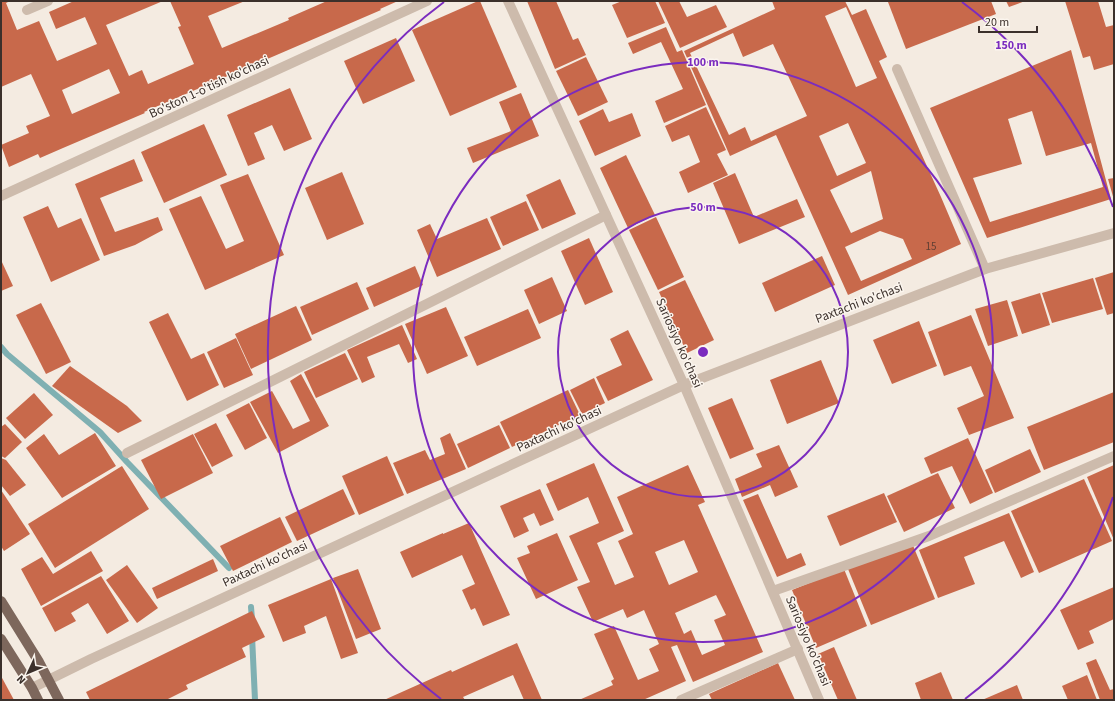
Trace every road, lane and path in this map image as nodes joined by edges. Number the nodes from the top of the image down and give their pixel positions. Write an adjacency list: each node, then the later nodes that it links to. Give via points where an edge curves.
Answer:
1 (48, 1): 4 (street)
2 (428, 1): 6 (street, Bo'ston 1-o'tish ko'chasi)
3 (508, 1): 7 (street, Sariosiyo ko'chasi)
4 (28, 10)
5 (897, 69): 9 (street)
6 (1, 196)
7 (606, 215): 10 (street, Sariosiyo ko'chasi); 11 (street)
8 (1114, 233): 9 (street, Paxtachi ko'chasi)
9 (985, 268): 10 (street, Paxtachi ko'chasi)
10 (684, 385): 13 (street, Sariosiyo ko'chasi); 17 (street, Paxtachi ko'chasi)
11 (127, 453)
12 (1114, 456): 13 (street, via 929,536)
13 (773, 591): 16 (street, Sariosiyo ko'chasi)
14 (1, 601): 17 (main road)
15 (1, 638): 18 (main road)
16 (798, 649): 21 (street); 22 (street, Sariosiyo ko'chasi)
17 (49, 680): 18 (street, Paxtachi ko'chasi); 20 (main road)
18 (32, 688): 19 (main road)
19 (38, 700)
20 (59, 700)
21 (681, 700)
22 (819, 700)

